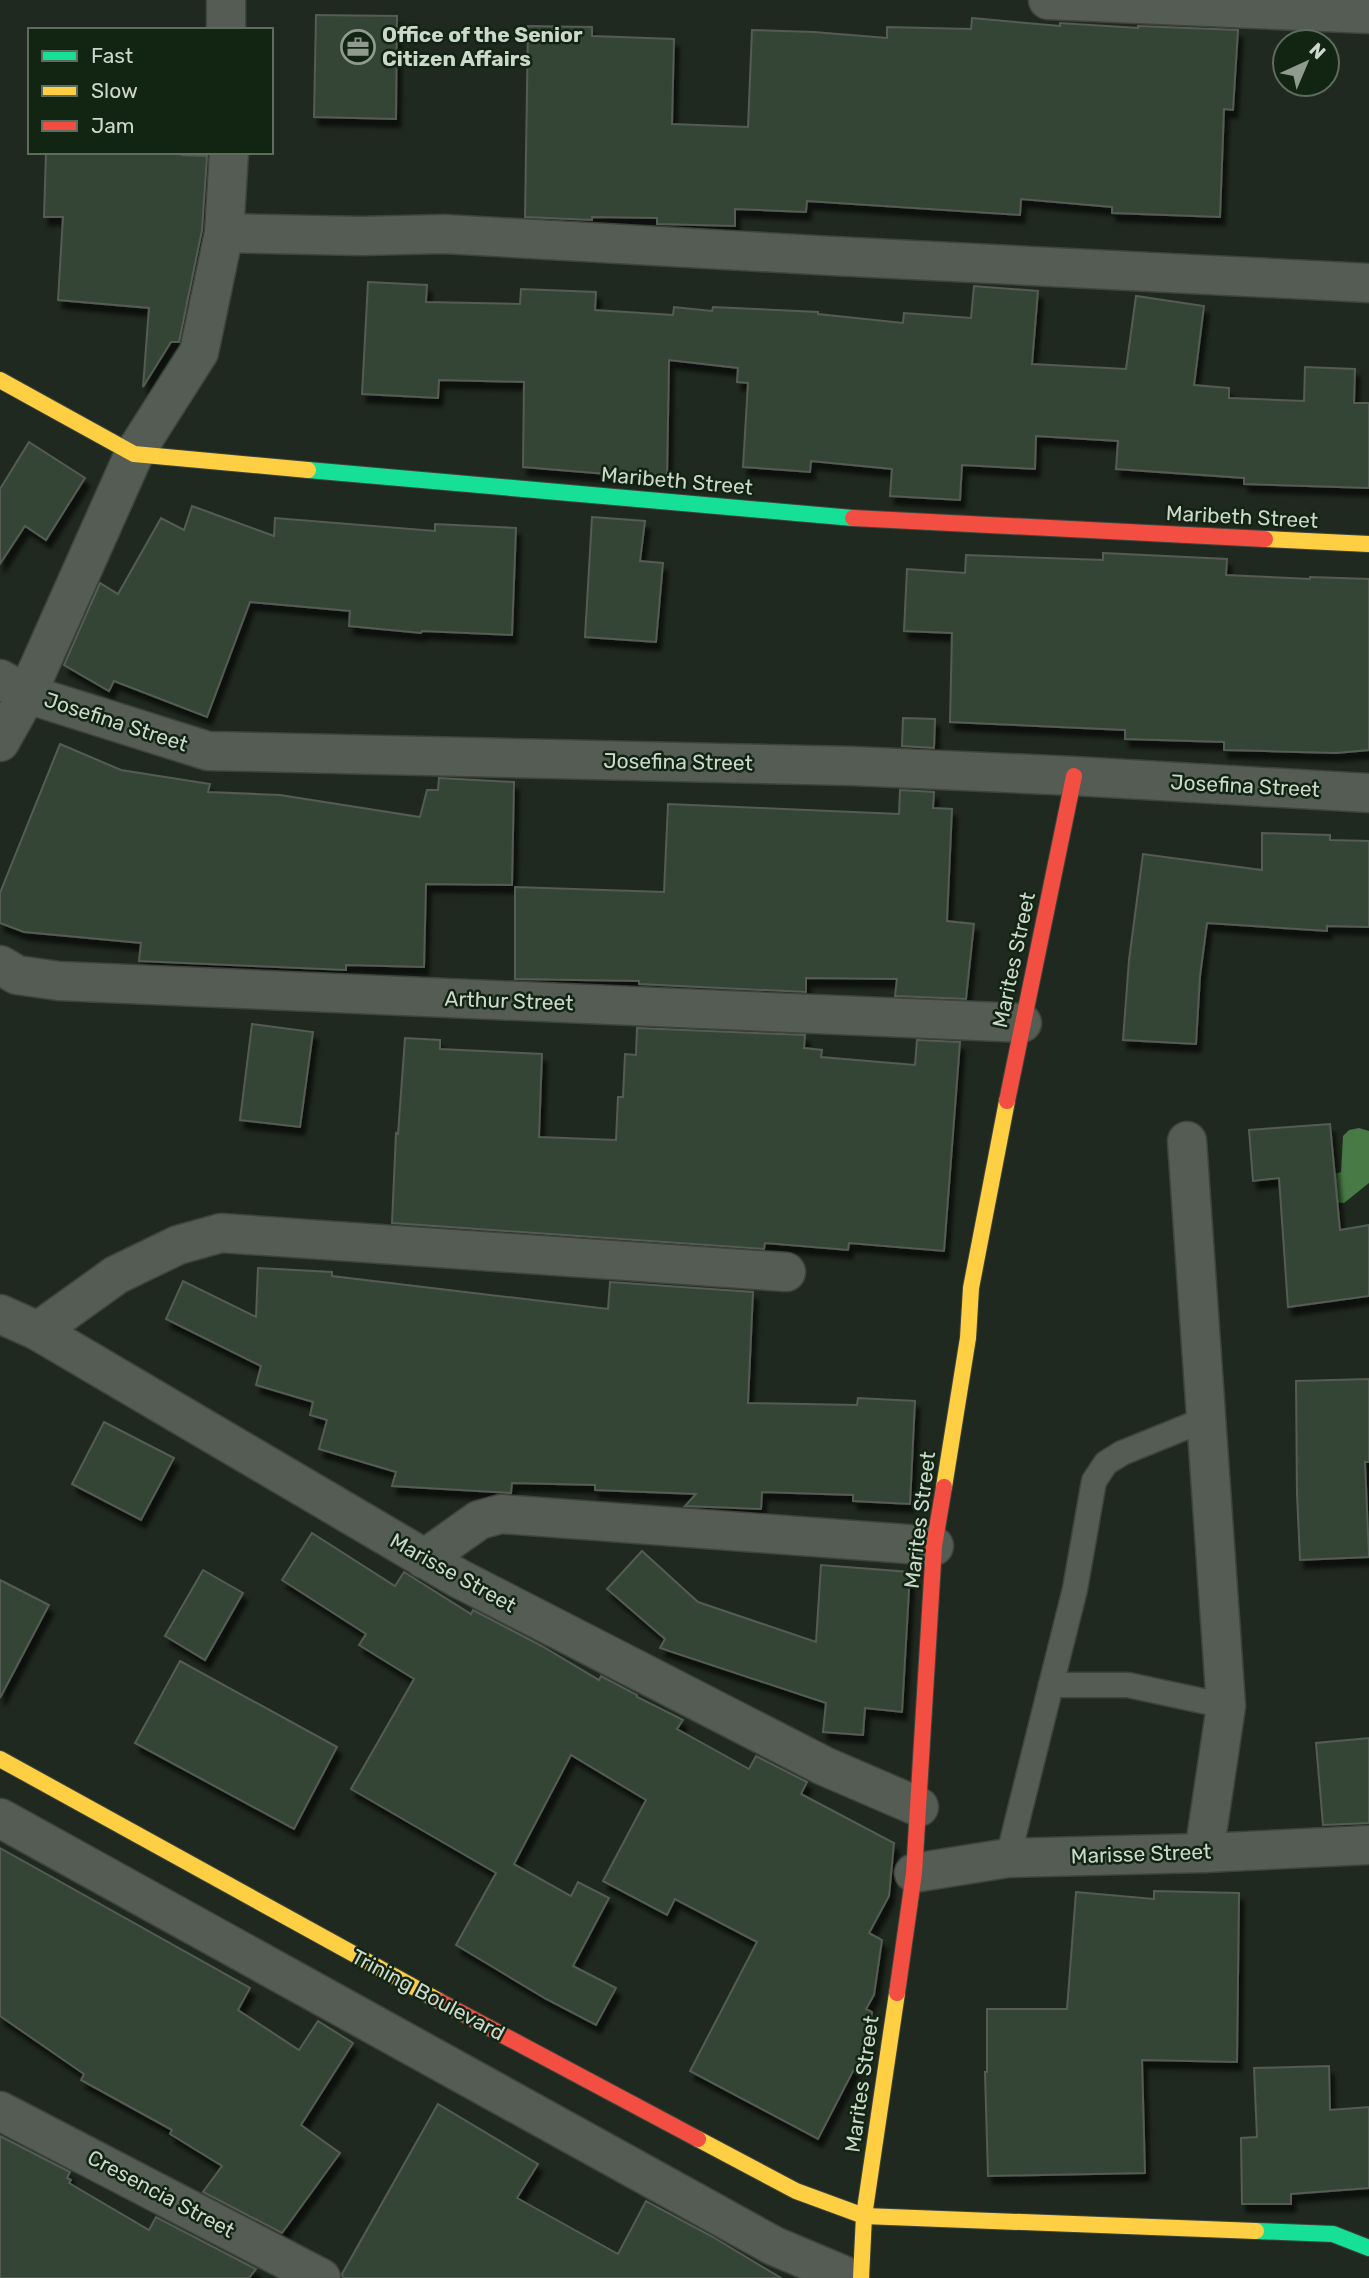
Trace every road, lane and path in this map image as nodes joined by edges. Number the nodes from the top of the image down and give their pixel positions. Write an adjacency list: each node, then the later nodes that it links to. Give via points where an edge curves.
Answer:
1 (226, 0): 4 (street)
2 (1048, 0): 3 (street)
3 (1369, 14)
4 (226, 28)
5 (229, 154): 6 (street)
6 (224, 233): 7 (street, via 444,234); 9 (street, via 199,352)
7 (1369, 283)
8 (0, 380): 9 (street, Maribeth Street)
9 (134, 454): 10 (street, Maribeth Street, via 865,519); 11 (street)
10 (1369, 544)
11 (13, 687): 12 (street); 13 (street, Josefina Street, via 208,751 852,766)
12 (0, 743)
13 (1074, 776): 14 (street, Josefina Street); 16 (street, Marites Street)
14 (1369, 793)
15 (0, 965): 16 (street, Arthur Street, via 17,975 59,981)
16 (1022, 1023): 22 (street, Marites Street, via 971,1288 968,1338)
17 (1187, 1140): 21 (street)
18 (786, 1272): 20 (street, via 221,1233 177,1245 116,1275)
19 (0, 1314): 20 (street, Marisse Street)
20 (38, 1331): 23 (street, Marisse Street)
21 (1206, 1419): 24 (lane, via 1122,1453 1106,1463 1094,1481 1075,1589); 25 (street)
22 (934, 1546): 23 (street, via 501,1514 479,1520); 27 (street, Marites Street)
23 (425, 1559): 27 (street, Marisse Street, via 824,1766)
24 (1051, 1685): 25 (lane, via 1128,1685); 31 (lane)
25 (1226, 1706): 30 (street)
26 (0, 1759): 34 (street, Trining Boulevard, via 796,2191)
27 (919, 1807): 32 (street, Marites Street)
28 (0, 1818): 37 (street, via 774,2246)
29 (1369, 1845): 30 (street, Marisse Street)
30 (1204, 1853): 31 (street, Marisse Street)
31 (1008, 1858): 32 (street, Marisse Street)
32 (914, 1873): 34 (street, Marites Street)
33 (0, 2111): 36 (street, Cresencia Street)
34 (864, 2216): 35 (street, Trining Boulevard, via 1333,2234); 38 (street, Marites Street)
35 (1369, 2248)
36 (321, 2278)
37 (850, 2278)
38 (861, 2278)

